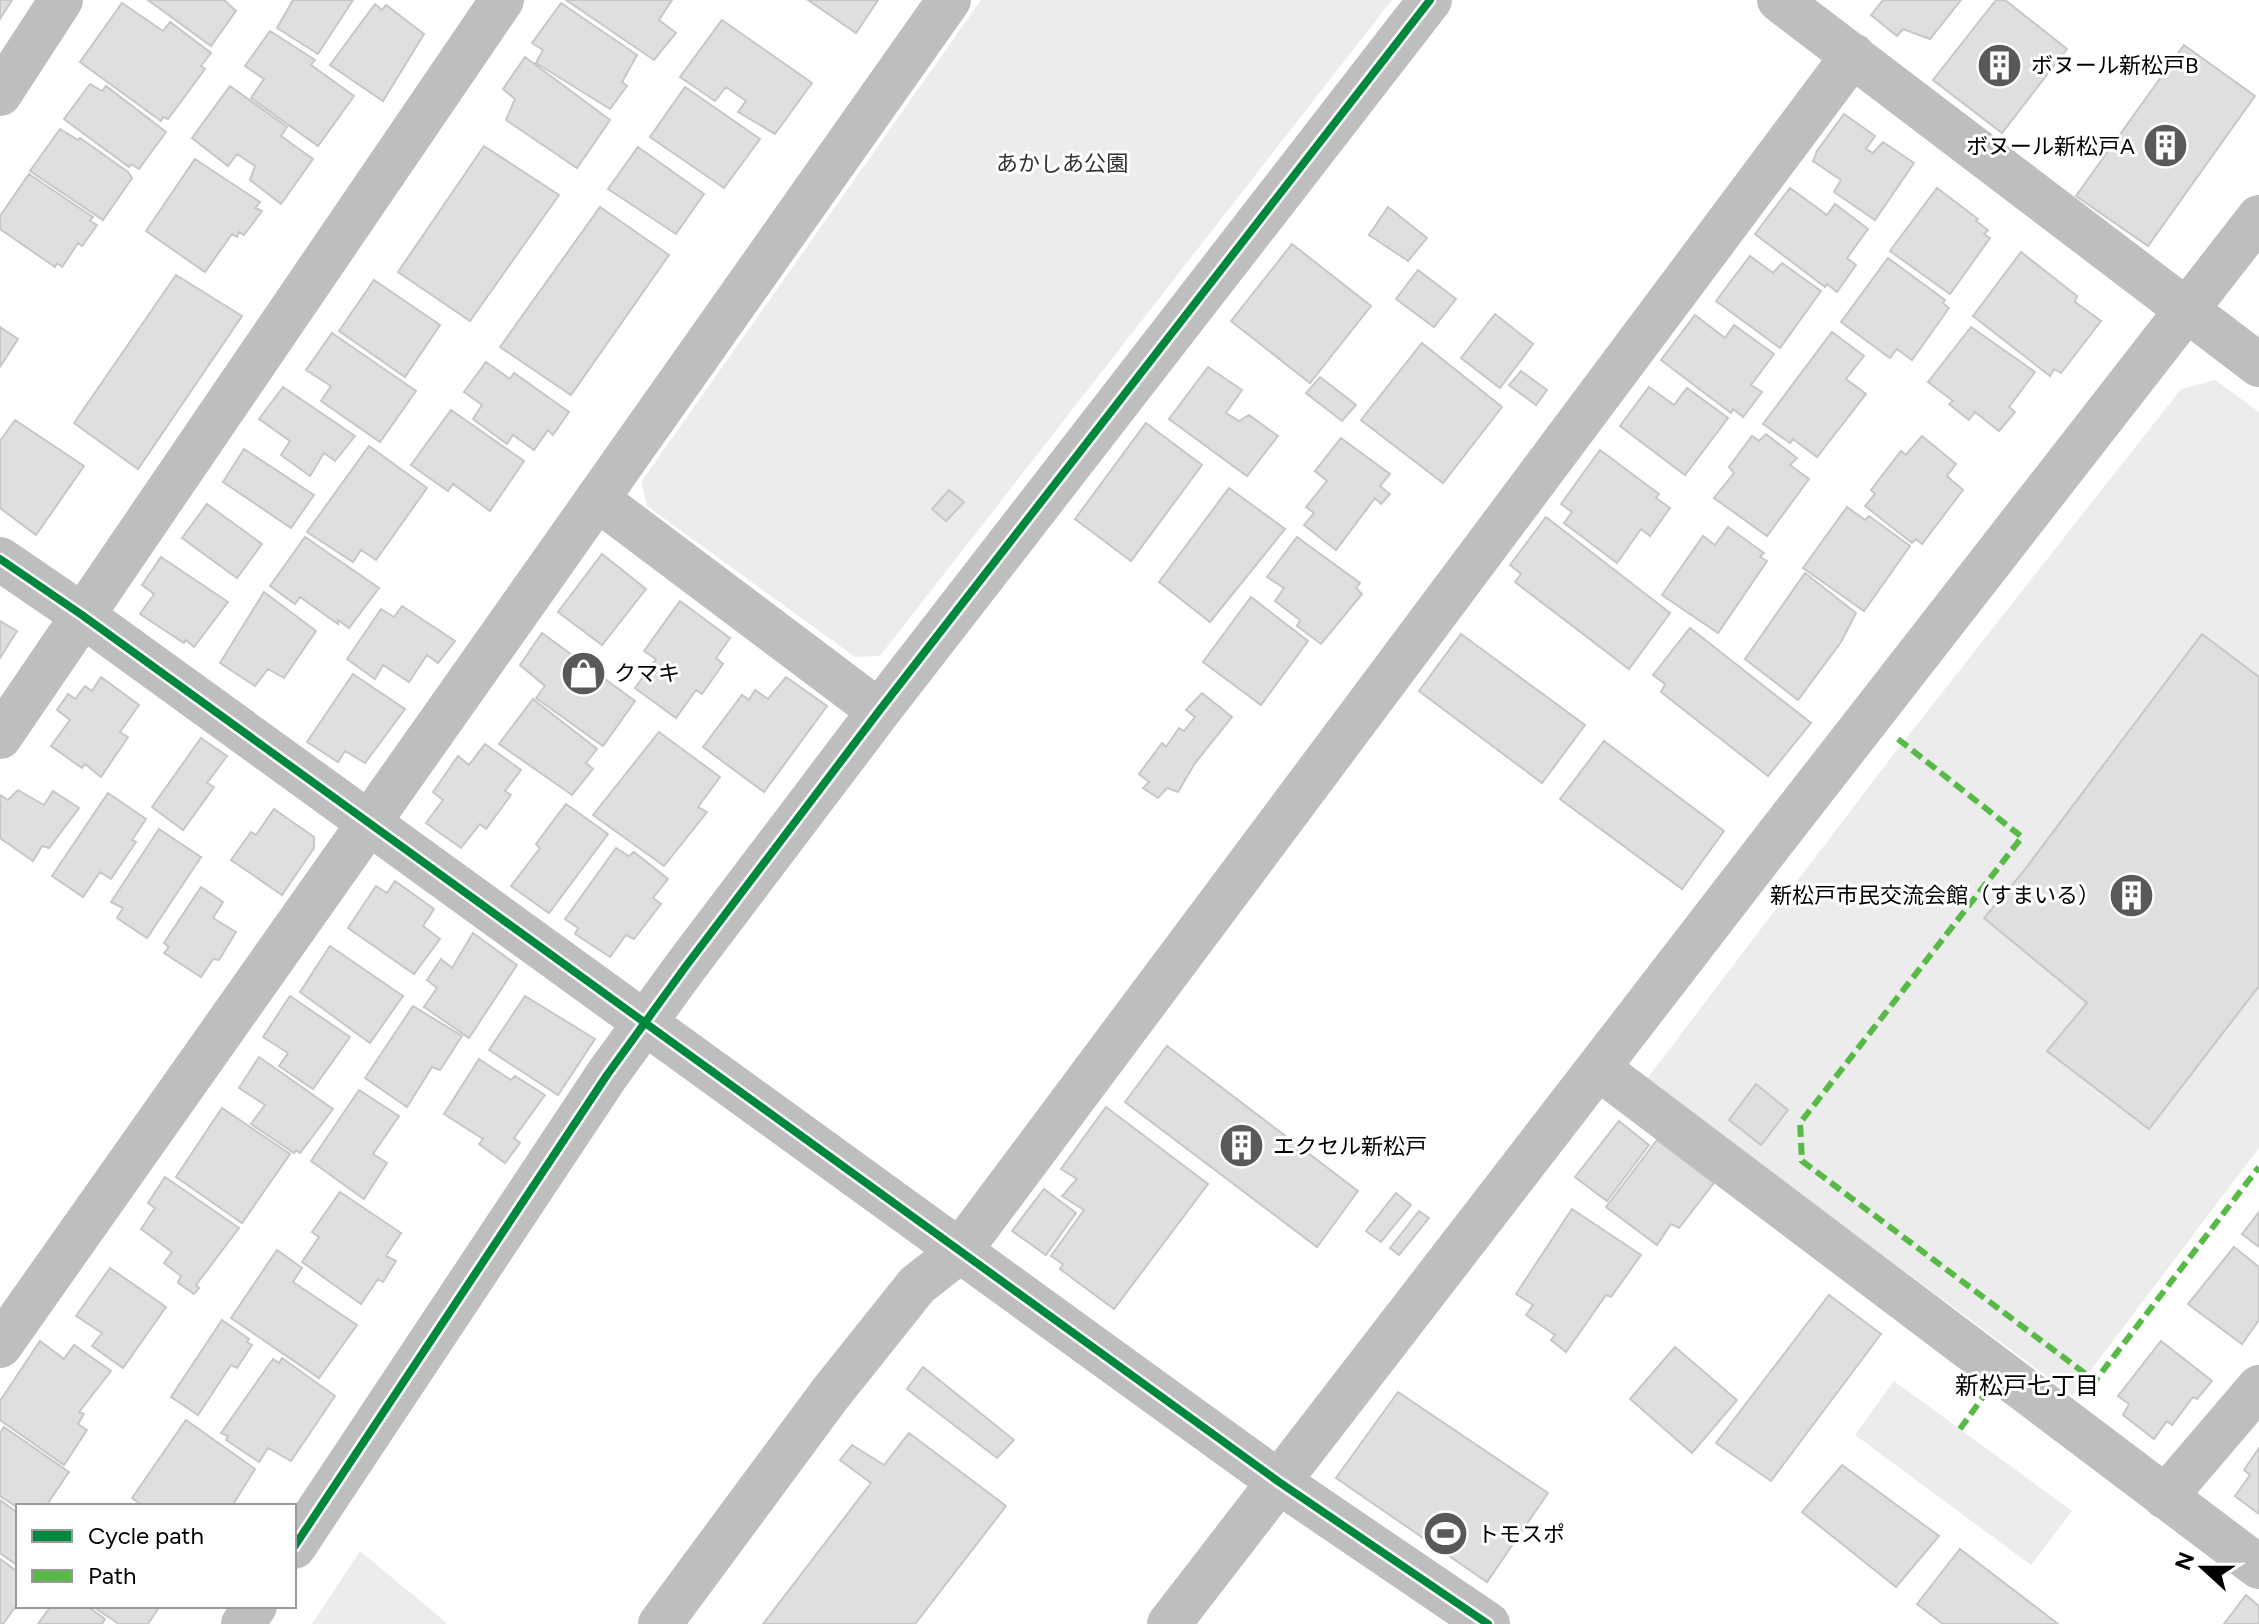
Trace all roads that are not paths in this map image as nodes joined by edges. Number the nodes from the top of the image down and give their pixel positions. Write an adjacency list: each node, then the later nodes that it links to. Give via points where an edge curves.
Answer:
1 (61, 0): 7 (street)
2 (502, 0): 13 (street)
3 (949, 0): 11 (street)
4 (1430, 0): 14 (street)
5 (1779, 0): 6 (street)
6 (1853, 55): 9 (street); 19 (street)
7 (0, 94)
8 (2259, 217): 9 (street)
9 (2188, 309): 10 (street); 18 (street)
10 (2259, 365)
11 (597, 499): 14 (street); 16 (street)
12 (0, 559): 13 (street)
13 (82, 615): 15 (street); 16 (street)
14 (879, 711): 17 (street)
15 (0, 737)
16 (370, 825): 17 (street); 20 (street)
17 (645, 1022): 19 (street); 24 (street)
18 (1598, 1068): 22 (street); 23 (street)
19 (959, 1252): 22 (street); 26 (street, via 917,1285)
20 (0, 1346)
21 (2259, 1387): 23 (street)
22 (1279, 1482): 27 (street); 28 (street)
23 (2165, 1497): 25 (street)
24 (296, 1544)
25 (2259, 1567)
26 (660, 1624)
27 (1169, 1624)
28 (1488, 1624)

